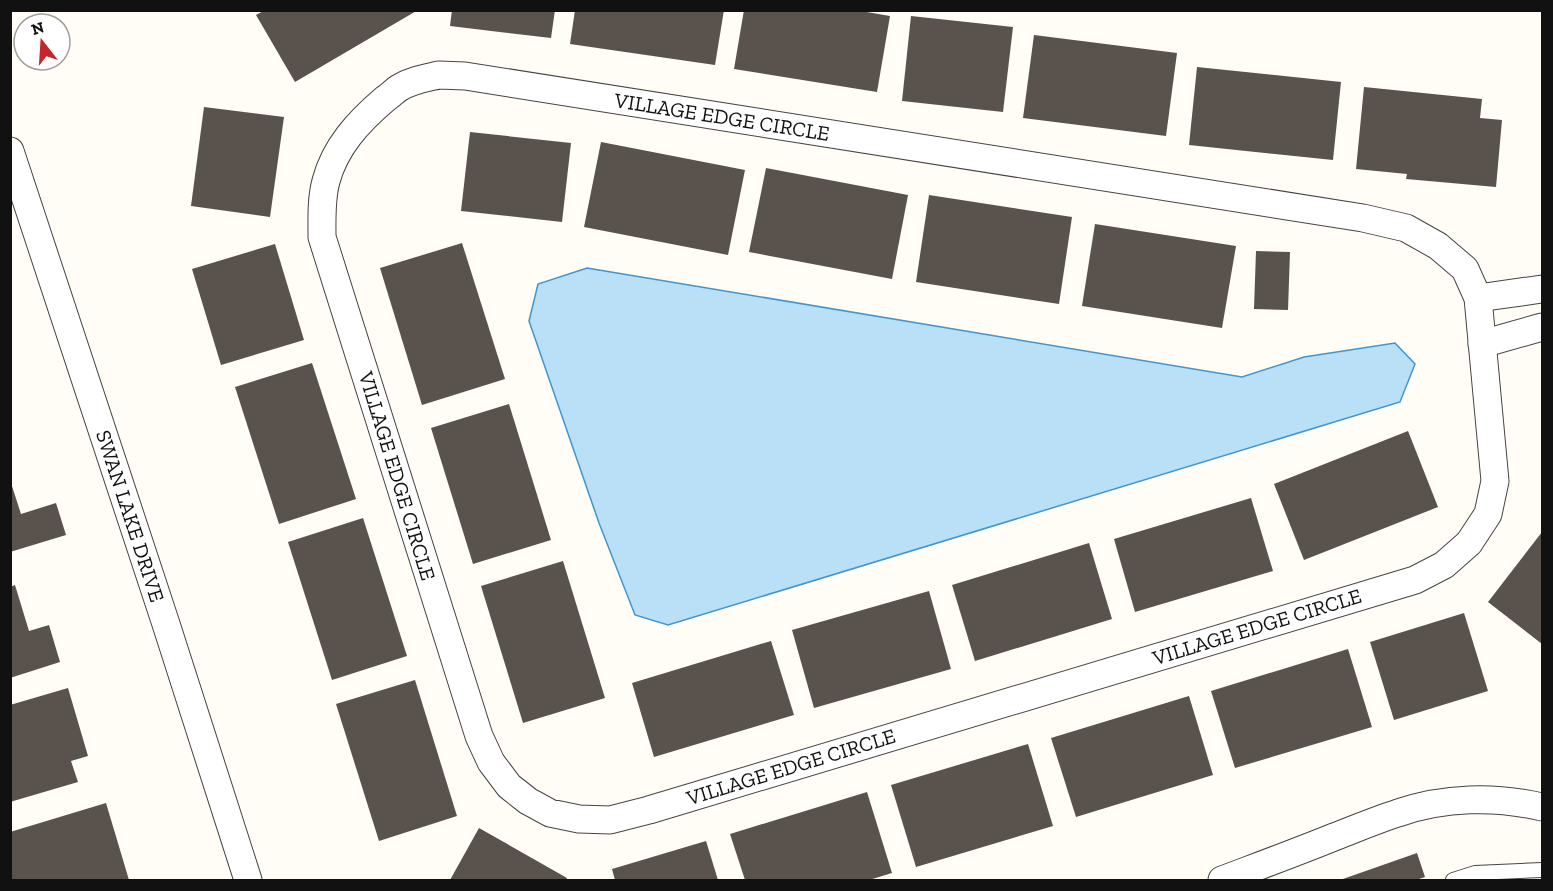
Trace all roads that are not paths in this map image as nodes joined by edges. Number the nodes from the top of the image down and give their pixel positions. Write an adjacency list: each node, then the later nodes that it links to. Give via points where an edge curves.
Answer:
1 (10, 151): 8 (street, SWAN LAKE DRIVE)
2 (1542, 289): 3 (street)
3 (1478, 298): 5 (street, VILLAGE EDGE CIRCLE); 5 (street, VILLAGE EDGE CIRCLE, via 1465,269 1438,246 1406,228 1363,218 465,76 419,79 399,88 378,105 354,129 337,154 322,207 322,237 479,736 509,786 550,813 579,819 610,820 649,810 1415,580 1444,565 1469,543 1488,514 1495,481)
4 (1542, 327): 5 (street)
5 (1482, 344)
6 (1542, 807): 9 (street, via 1492,799 1430,804 1398,812)
7 (1542, 870): 10 (lane, via 1475,873)
8 (248, 880)
9 (1222, 880)
10 (1453, 880)

